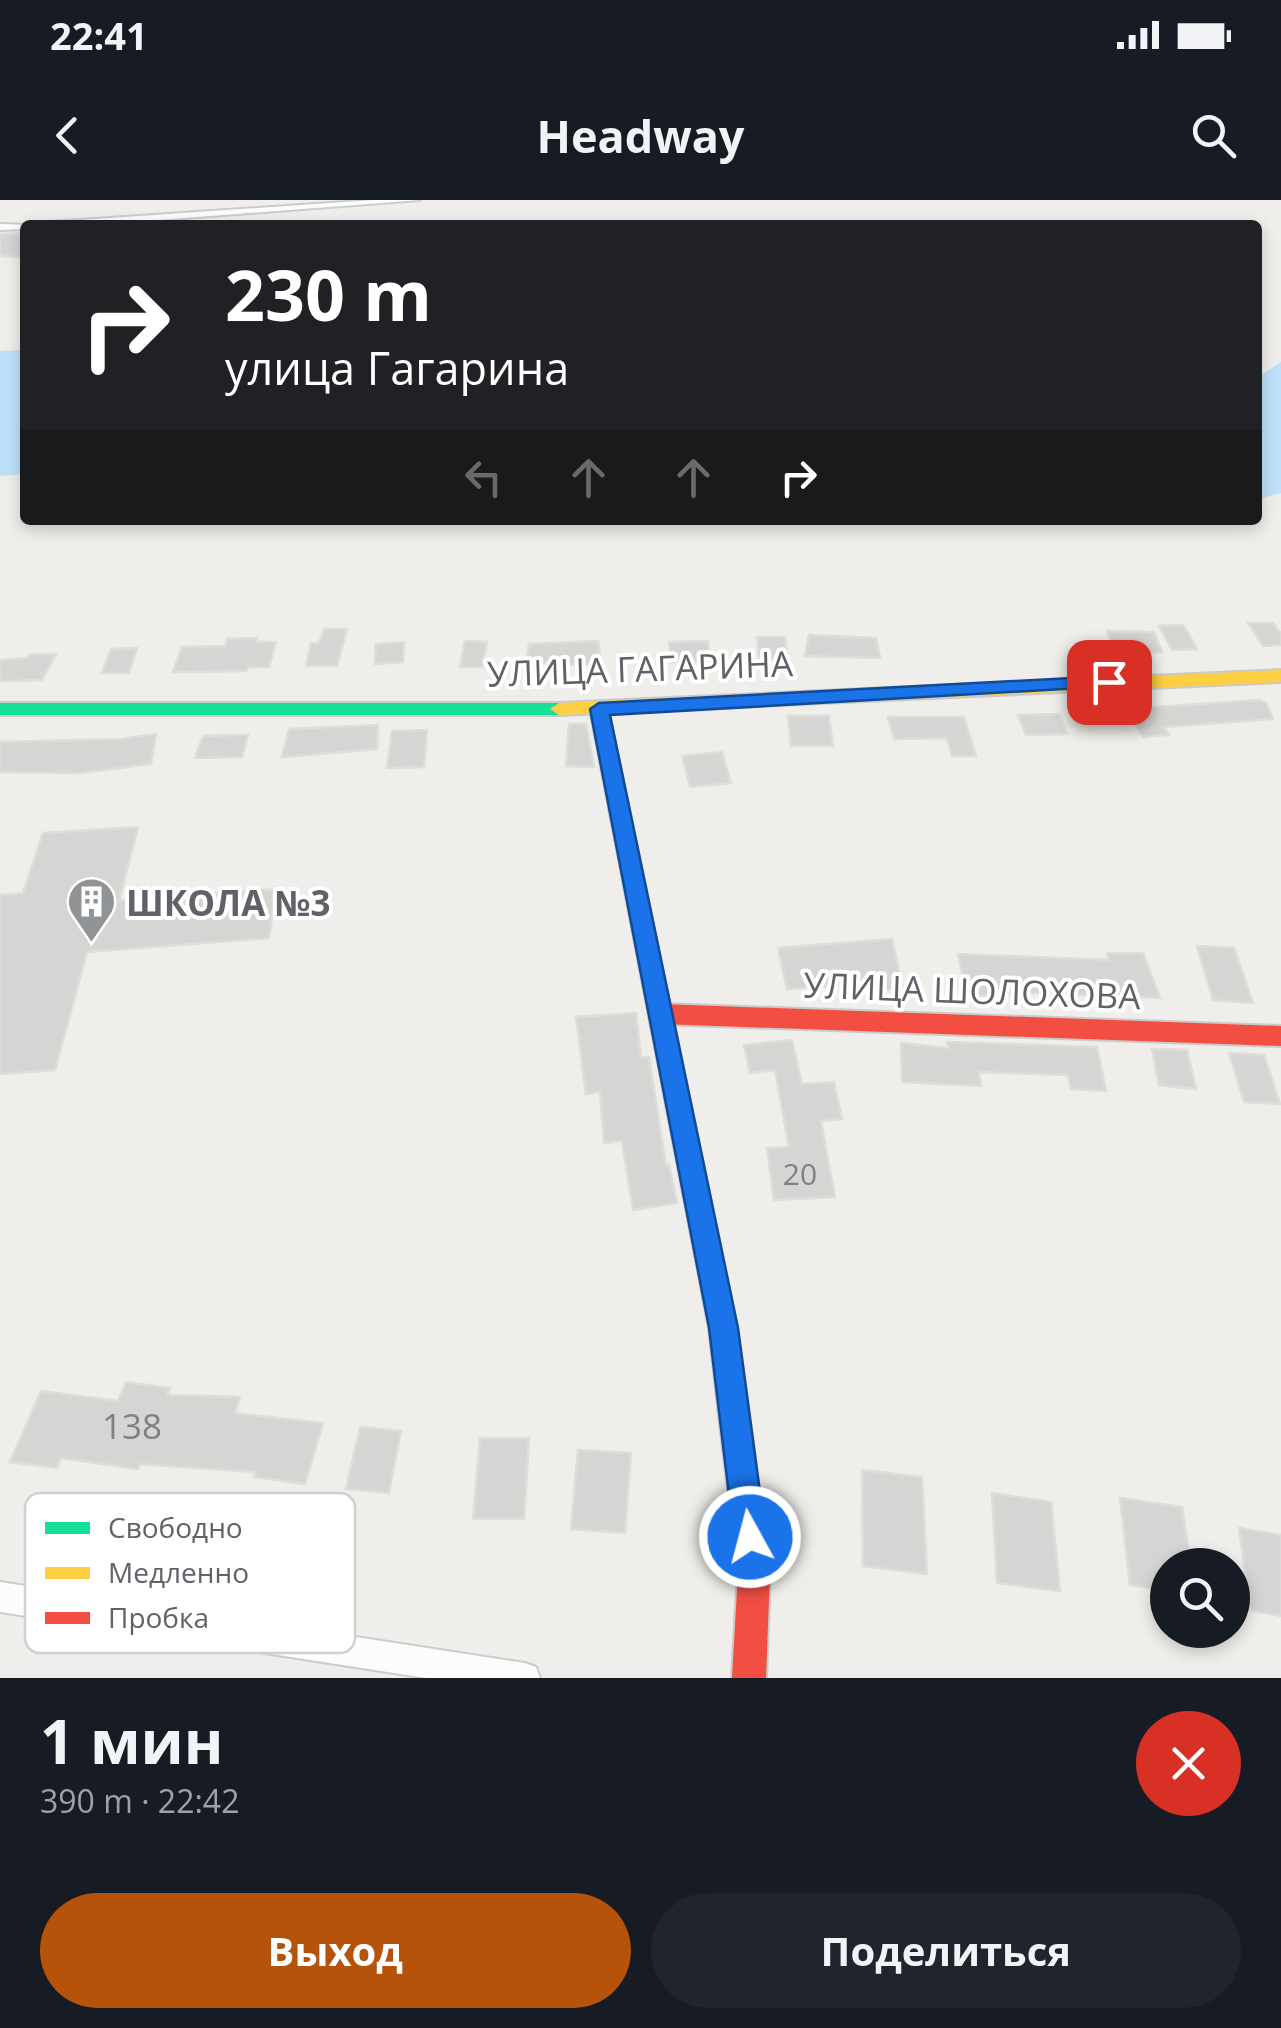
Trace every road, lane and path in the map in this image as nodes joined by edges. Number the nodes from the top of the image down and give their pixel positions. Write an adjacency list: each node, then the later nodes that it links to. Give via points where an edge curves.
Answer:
1 (415, 200): 2 (street)
2 (127, 220)
3 (1281, 676): 5 (street, УЛИЦА ГАГАРИНА)
4 (0, 709): 5 (street, УЛИЦА ГАГАРИНА)
5 (599, 709): 6 (street)
6 (662, 1014): 7 (street, УЛИЦА ШОЛОХОВА); 13 (street, via 723,1328 754,1572)
7 (1281, 1036)
8 (0, 1597): 9 (street)
9 (25, 1601)
10 (351, 1653): 11 (street)
11 (489, 1675): 12 (street)
12 (525, 1678)
13 (750, 1678)

